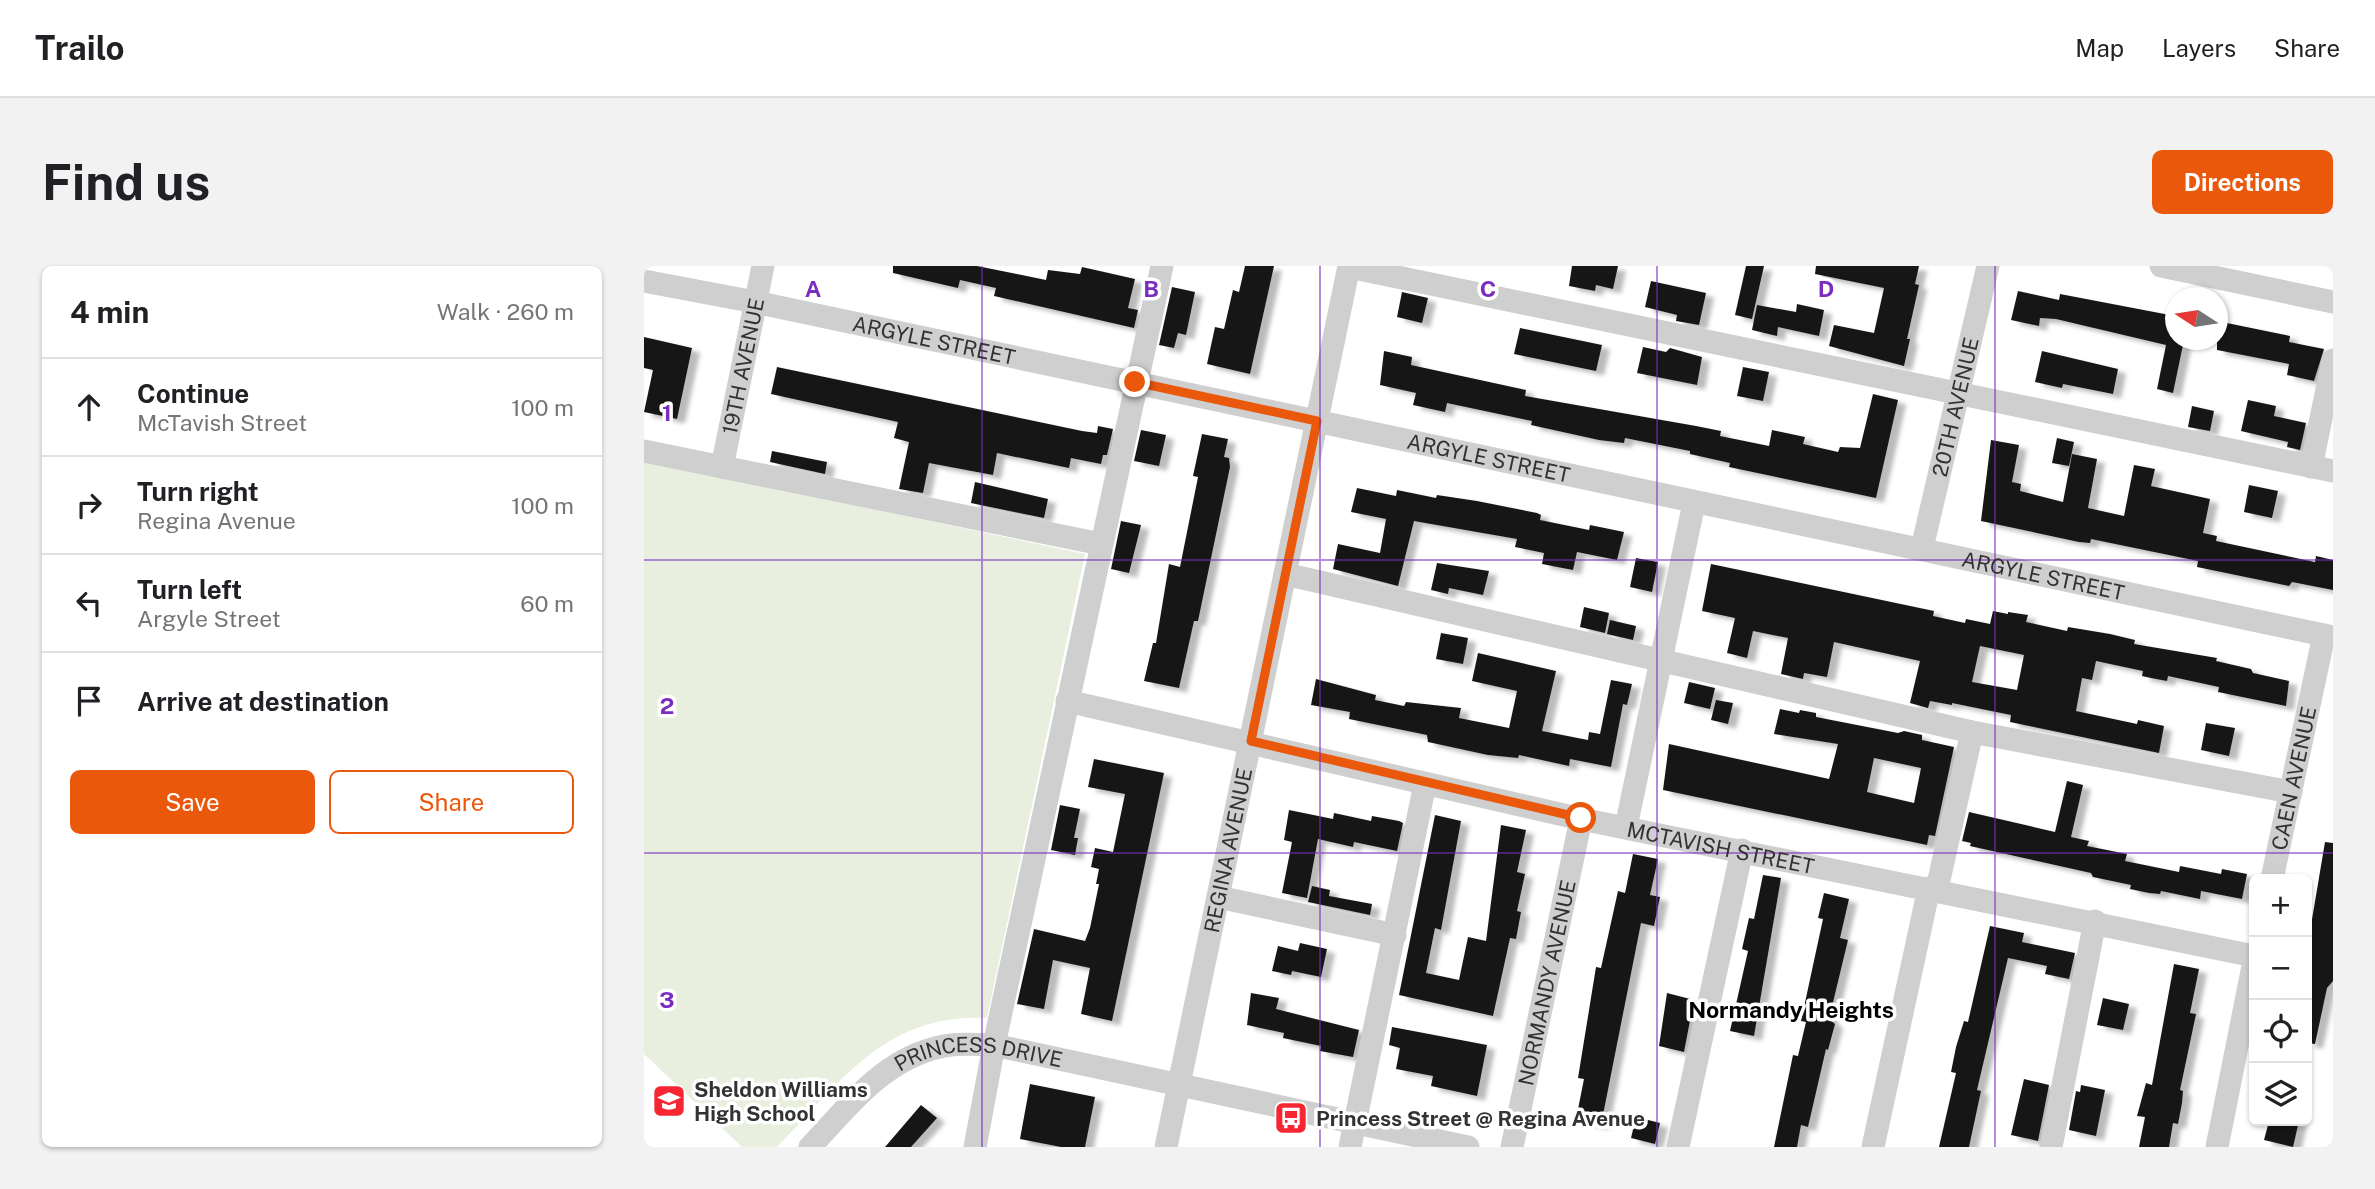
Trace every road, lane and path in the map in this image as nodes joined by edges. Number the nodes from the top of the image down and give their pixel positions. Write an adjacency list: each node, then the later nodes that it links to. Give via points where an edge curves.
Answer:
1 (763, 266): 7 (street, 19TH AVENUE)
2 (1162, 266): 10 (street)
3 (1988, 266): 11 (street, 20TH AVENUE)
4 (2161, 266): 8 (street)
5 (1349, 267): 11 (street); 12 (street, REGINA AVENUE)
6 (644, 281): 7 (street, ARGYLE STREET)
7 (755, 302): 10 (street, ARGYLE STREET); 14 (street, 19TH AVENUE)
8 (2333, 302)
9 (2333, 360): 15 (street)
10 (1135, 382): 12 (street, ARGYLE STREET); 17 (street)
11 (1960, 395): 15 (street); 18 (street, 20TH AVENUE)
12 (1317, 421): 16 (street, ARGYLE STREET); 19 (street, REGINA AVENUE)
13 (644, 451): 14 (street)
14 (722, 467): 17 (street)
15 (2322, 469)
16 (1694, 503): 18 (street, ARGYLE STREET); 21 (street)
17 (1101, 544): 22 (street)
18 (1922, 548): 20 (street, ARGYLE STREET)
19 (1285, 574): 21 (street); 24 (street, REGINA AVENUE)
20 (2329, 636): 26 (street, CAEN AVENUE)
21 (1660, 661): 23 (street); 28 (street)
22 (1067, 701): 24 (street, MCTAVISH STREET); 37 (street)
23 (1972, 732): 26 (street); 31 (street)
24 (1251, 741): 25 (street, MCTAVISH STREET); 32 (street, REGINA AVENUE)
25 (1425, 784): 27 (street, MCTAVISH STREET); 34 (street)
26 (2291, 792): 30 (street, CAEN AVENUE)
27 (1581, 818): 28 (street, MCTAVISH STREET); 45 (street, NORMANDY AVENUE)
28 (1626, 827): 29 (street, MCTAVISH STREET)
29 (1742, 850): 31 (street, MCTAVISH STREET); 46 (street)
30 (2273, 874)
31 (1933, 889): 33 (street, MCTAVISH STREET); 47 (street)
32 (1218, 897): 34 (street); 38 (street, REGINA AVENUE)
33 (2095, 922): 35 (street, MCTAVISH STREET); 48 (street)
34 (1395, 935): 39 (street)
35 (2249, 955)
36 (2249, 986): 49 (street)
37 (994, 1045): 38 (street, PRINCESS DRIVE); 40 (street, PRINCESS DRIVE, via 951,1045 908,1056 877,1078); 41 (street)
38 (1179, 1086): 39 (street, PRINCESS DRIVE); 42 (street, REGINA AVENUE)
39 (1355, 1123): 43 (street); 44 (street, PRINCESS DRIVE)
40 (810, 1147)
41 (975, 1147)
42 (1166, 1147)
43 (1350, 1147)
44 (1468, 1147)
45 (1513, 1147)
46 (1678, 1147)
47 (1873, 1147)
48 (2051, 1147)
49 (2217, 1147)

